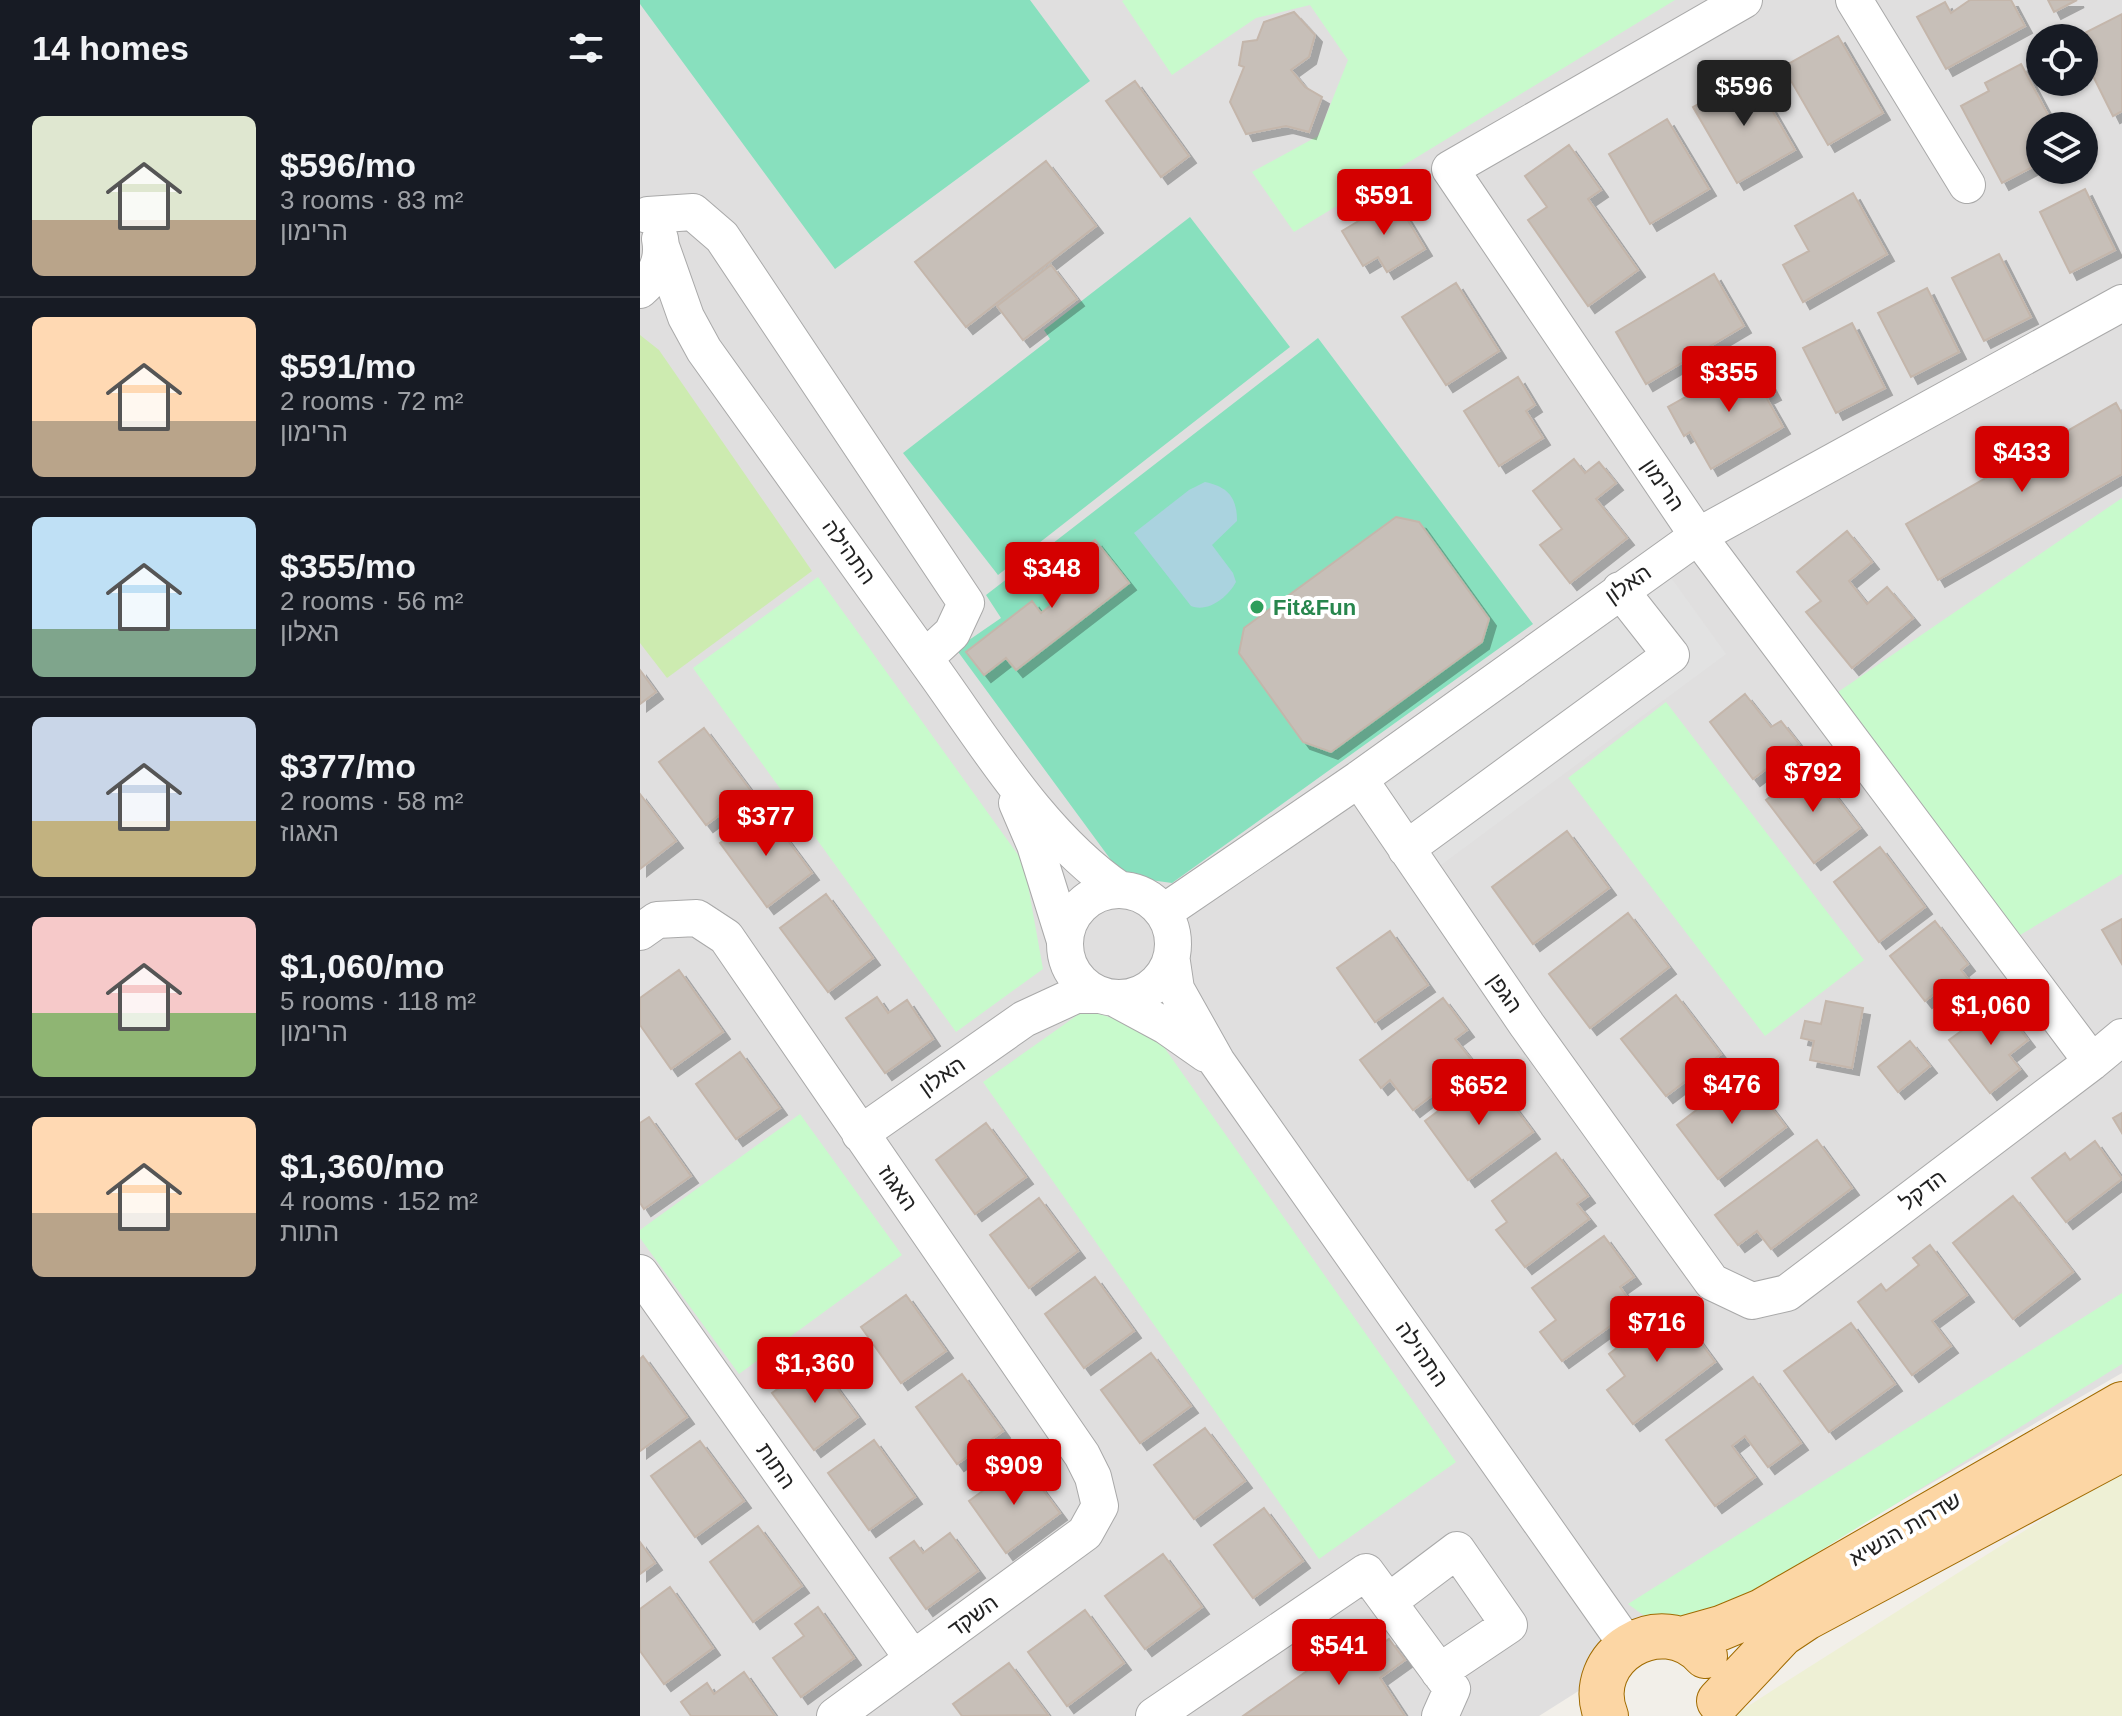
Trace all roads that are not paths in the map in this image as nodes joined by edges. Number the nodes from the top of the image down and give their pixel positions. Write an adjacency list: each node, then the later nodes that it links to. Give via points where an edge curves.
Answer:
1 (1744, 0): 10 (street, הרימון, via 1450,169)
2 (1854, 0): 3 (street)
3 (1967, 185)
4 (644, 212): 5 (street, התהילה, via 658,229); 12 (street, via 693,212 722,237 966,603 952,633)
5 (662, 249): 6 (street, via 659,266); 9 (street, התהילה)
6 (640, 290)
7 (2122, 303): 10 (street, האלון)
8 (640, 307): 9 (street, התהילה, via 672,323)
9 (704, 350): 12 (street, התהילה)
10 (1698, 536): 11 (street, האלון); 25 (street, הרימון)
11 (1620, 590): 14 (street, האלון); 15 (street, via 1671,655)
12 (925, 658): 13 (street, התהילה)
13 (994, 755): 16 (street, התהילה, via 1053,831); 19 (street, התהילה, via 1035,845)
14 (1359, 779): 15 (street, הגפן); 17 (street, האלון)
15 (1406, 849): 28 (street, הגפן)
16 (1120, 890): 17 (street, via 1137,892); 19 (street, via 1088,900 1072,918)
17 (1164, 912): 20 (street, via 1172,928)
18 (648, 926): 26 (street, האגוז, via 697,918 726,937)
19 (1066, 950): 21 (street, via 1072,973); 22 (street, האלון, via 1062,974 1051,993)
20 (1172, 962): 21 (street, via 1151,989 1135,997); 24 (street, התהילה, via 1176,989)
21 (1107, 997): 22 (street, האלון, via 1076,995); 24 (street, התהילה, via 1166,1026)
22 (1024, 1019): 26 (street, האלון)
23 (2122, 1037): 25 (street, הדקל)
24 (1217, 1062): 34 (street, התהילה)
25 (2092, 1062): 28 (street, הדקל, via 1787,1293 1752,1301)
26 (860, 1134): 31 (street, האגוז, via 1082,1455)
27 (640, 1273): 35 (street, התות)
28 (1712, 1282)
29 (2122, 1404): 33 (main road, שדרות הנשיא, via 1762,1611)
30 (2122, 1449): 38 (main road, שדרות הנשיא, via 1806,1618 1782,1634)
31 (1100, 1506): 35 (street, השקד, via 1085,1533)
32 (1388, 1602): 36 (street); 36 (street, via 1457,1550 1509,1625); 40 (street, via 1366,1572)
33 (1682, 1639): 34 (main road, שדרות הנשיא, via 1644,1637); 38 (main road, via 1712,1663 1719,1682)
34 (1627, 1645): 37 (main road, via 1604,1676)
35 (913, 1659): 39 (street, השקד)
36 (1439, 1672): 41 (street, via 1452,1689)
37 (1597, 1709)
38 (1717, 1709)
39 (835, 1716)
40 (1154, 1716)
41 (1440, 1716)

